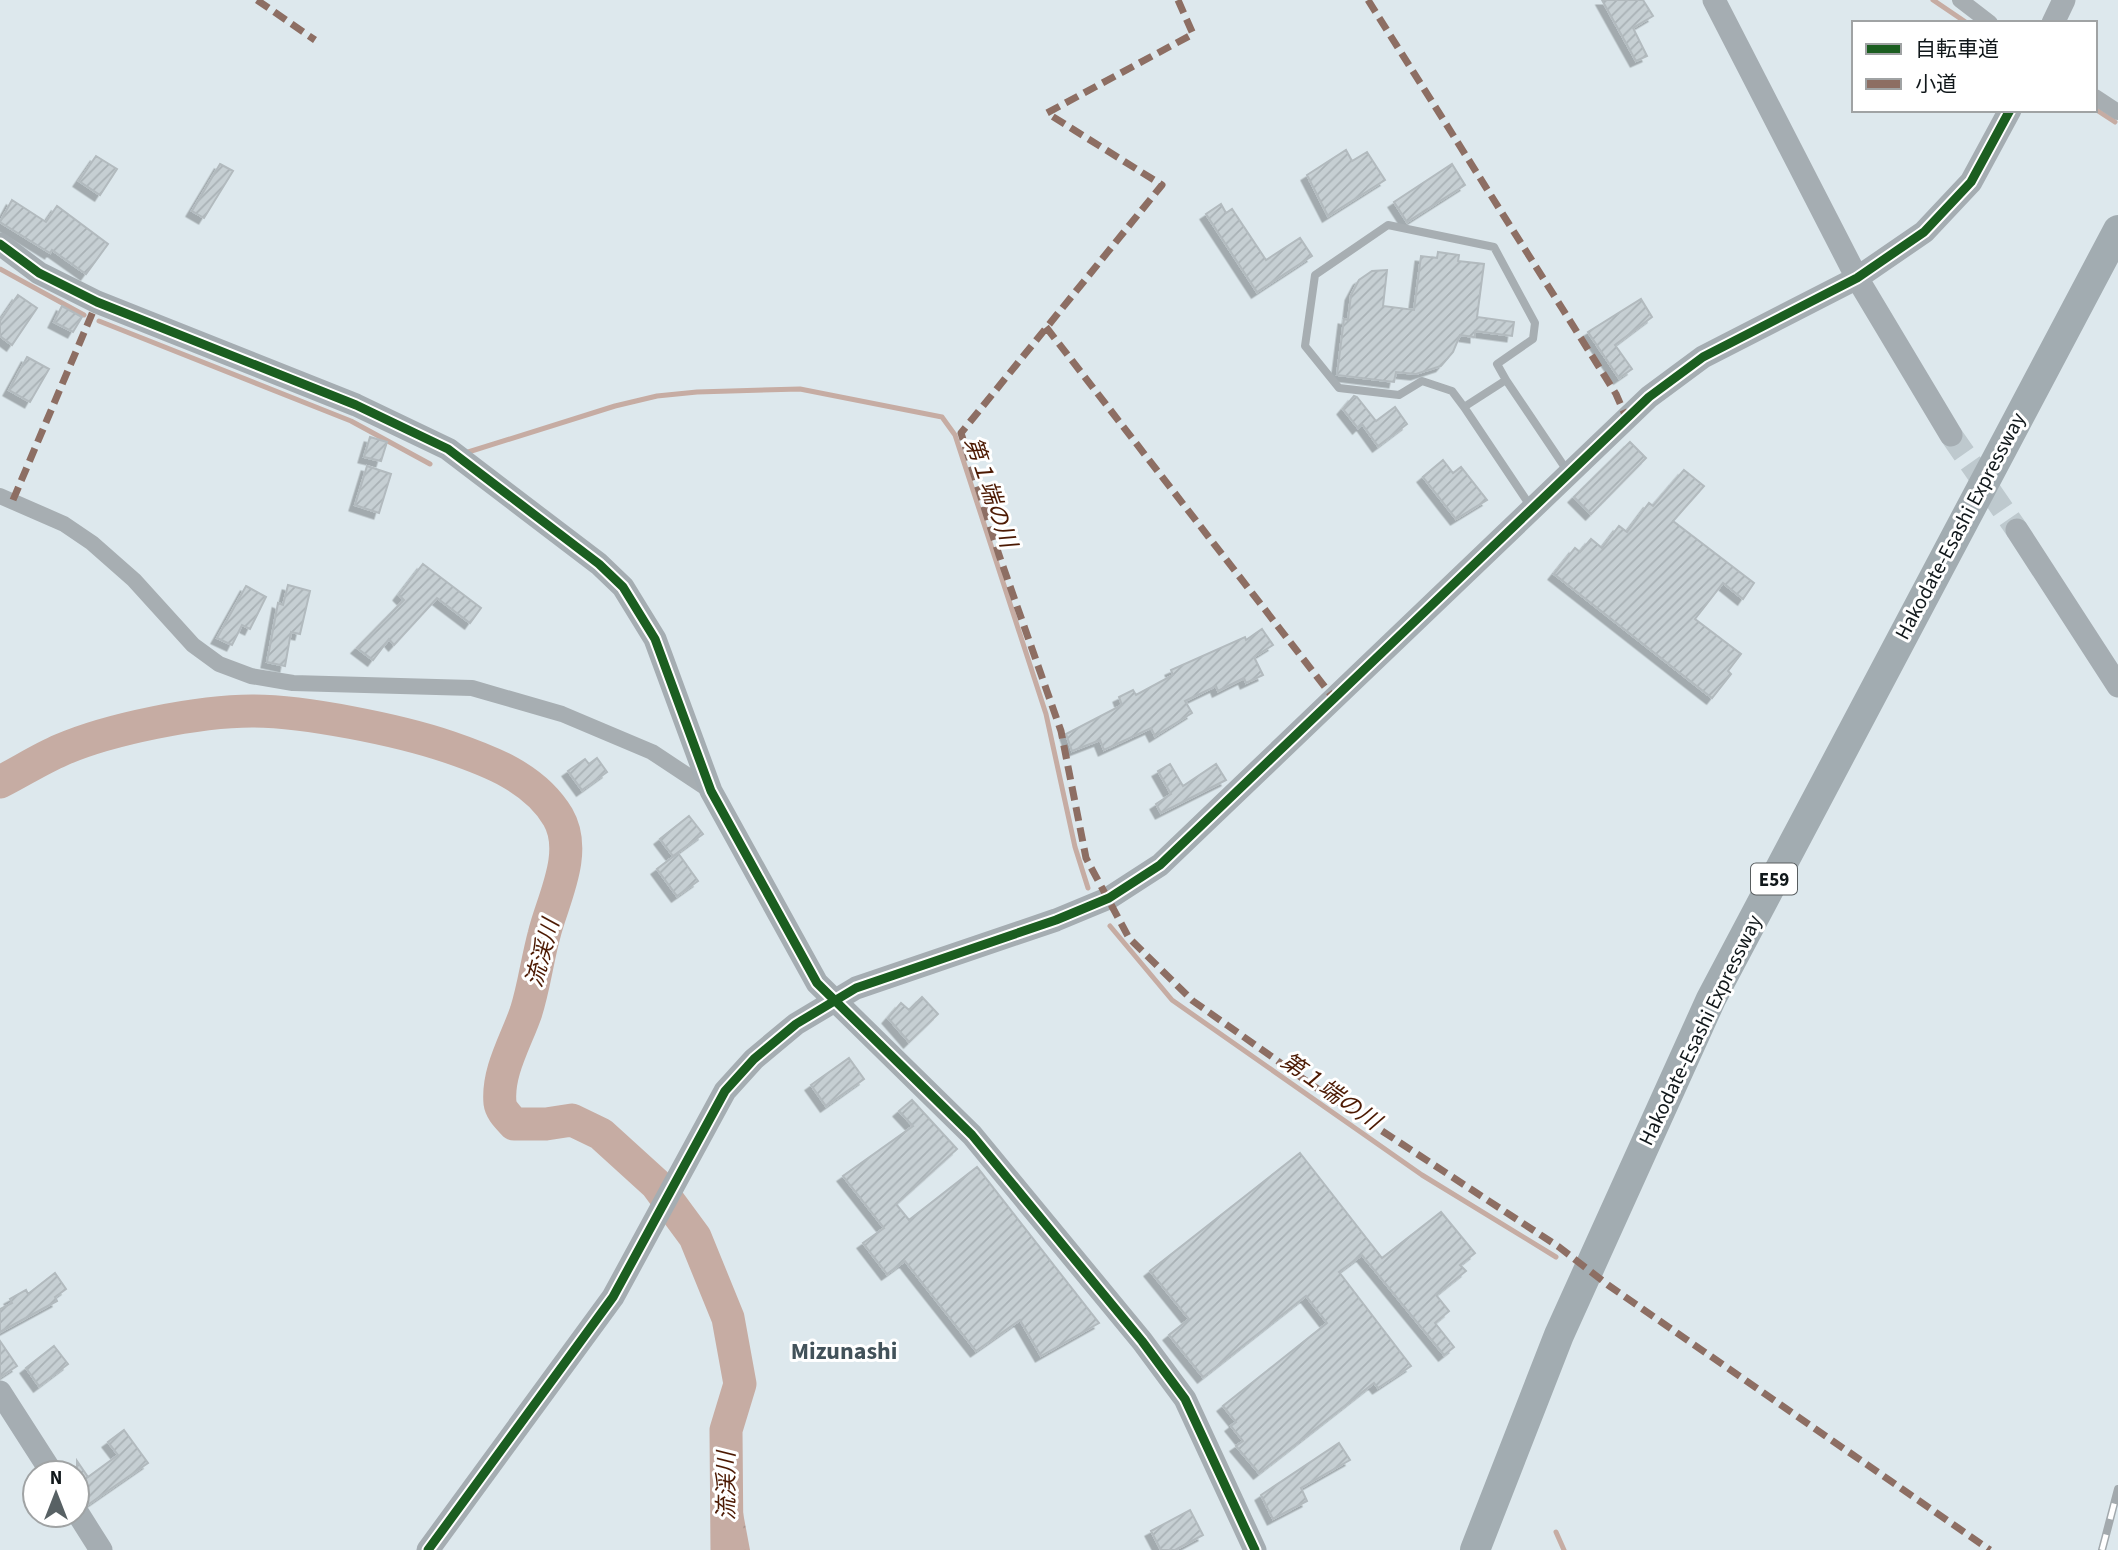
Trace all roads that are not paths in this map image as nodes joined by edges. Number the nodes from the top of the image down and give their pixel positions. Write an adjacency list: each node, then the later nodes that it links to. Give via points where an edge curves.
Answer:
1 (1714, 0): 11 (street)
2 (1960, 0): 4 (street)
3 (2064, 0): 5 (street)
4 (1987, 21)
5 (2054, 21)
6 (2097, 98): 8 (street)
7 (2009, 112): 11 (street, via 1970,182 1947,210)
8 (2118, 112)
9 (2118, 230): 28 (highway, Hakodate-Esashi Expressway / E59, via 1711,999 1559,1335)
10 (0, 244): 20 (street, via 40,273 97,302 356,405 448,449 554,528 599,564 639,610)
11 (1857, 278): 14 (street); 15 (street, via 1703,357 1649,397)
12 (1506, 380): 13 (lane); 13 (lane, via 1497,364 1533,339 1535,323 1494,247 1388,225 1315,275 1305,346 1339,388 1399,395 1422,381 1452,391); 15 (lane)
13 (1464, 407): 17 (lane)
14 (1951, 435)
15 (1569, 473): 17 (street)
16 (0, 496): 20 (street, via 64,524 92,543 134,580 193,645 219,664 251,676 293,682 472,688 562,714 652,752)
17 (1532, 509): 21 (street, via 1160,865 1133,885 1056,920 856,988)
18 (2017, 530): 19 (street)
19 (2118, 686)
20 (711, 791): 21 (street, via 817,983)
21 (835, 1001): 26 (street, via 796,1024 725,1091 635,1261); 27 (street, via 972,1135 1149,1350 1185,1399)
22 (0, 1392): 23 (street)
23 (43, 1459)
24 (88, 1529): 25 (street)
25 (102, 1550)
26 (428, 1550)
27 (1255, 1550)
28 (1475, 1550)

